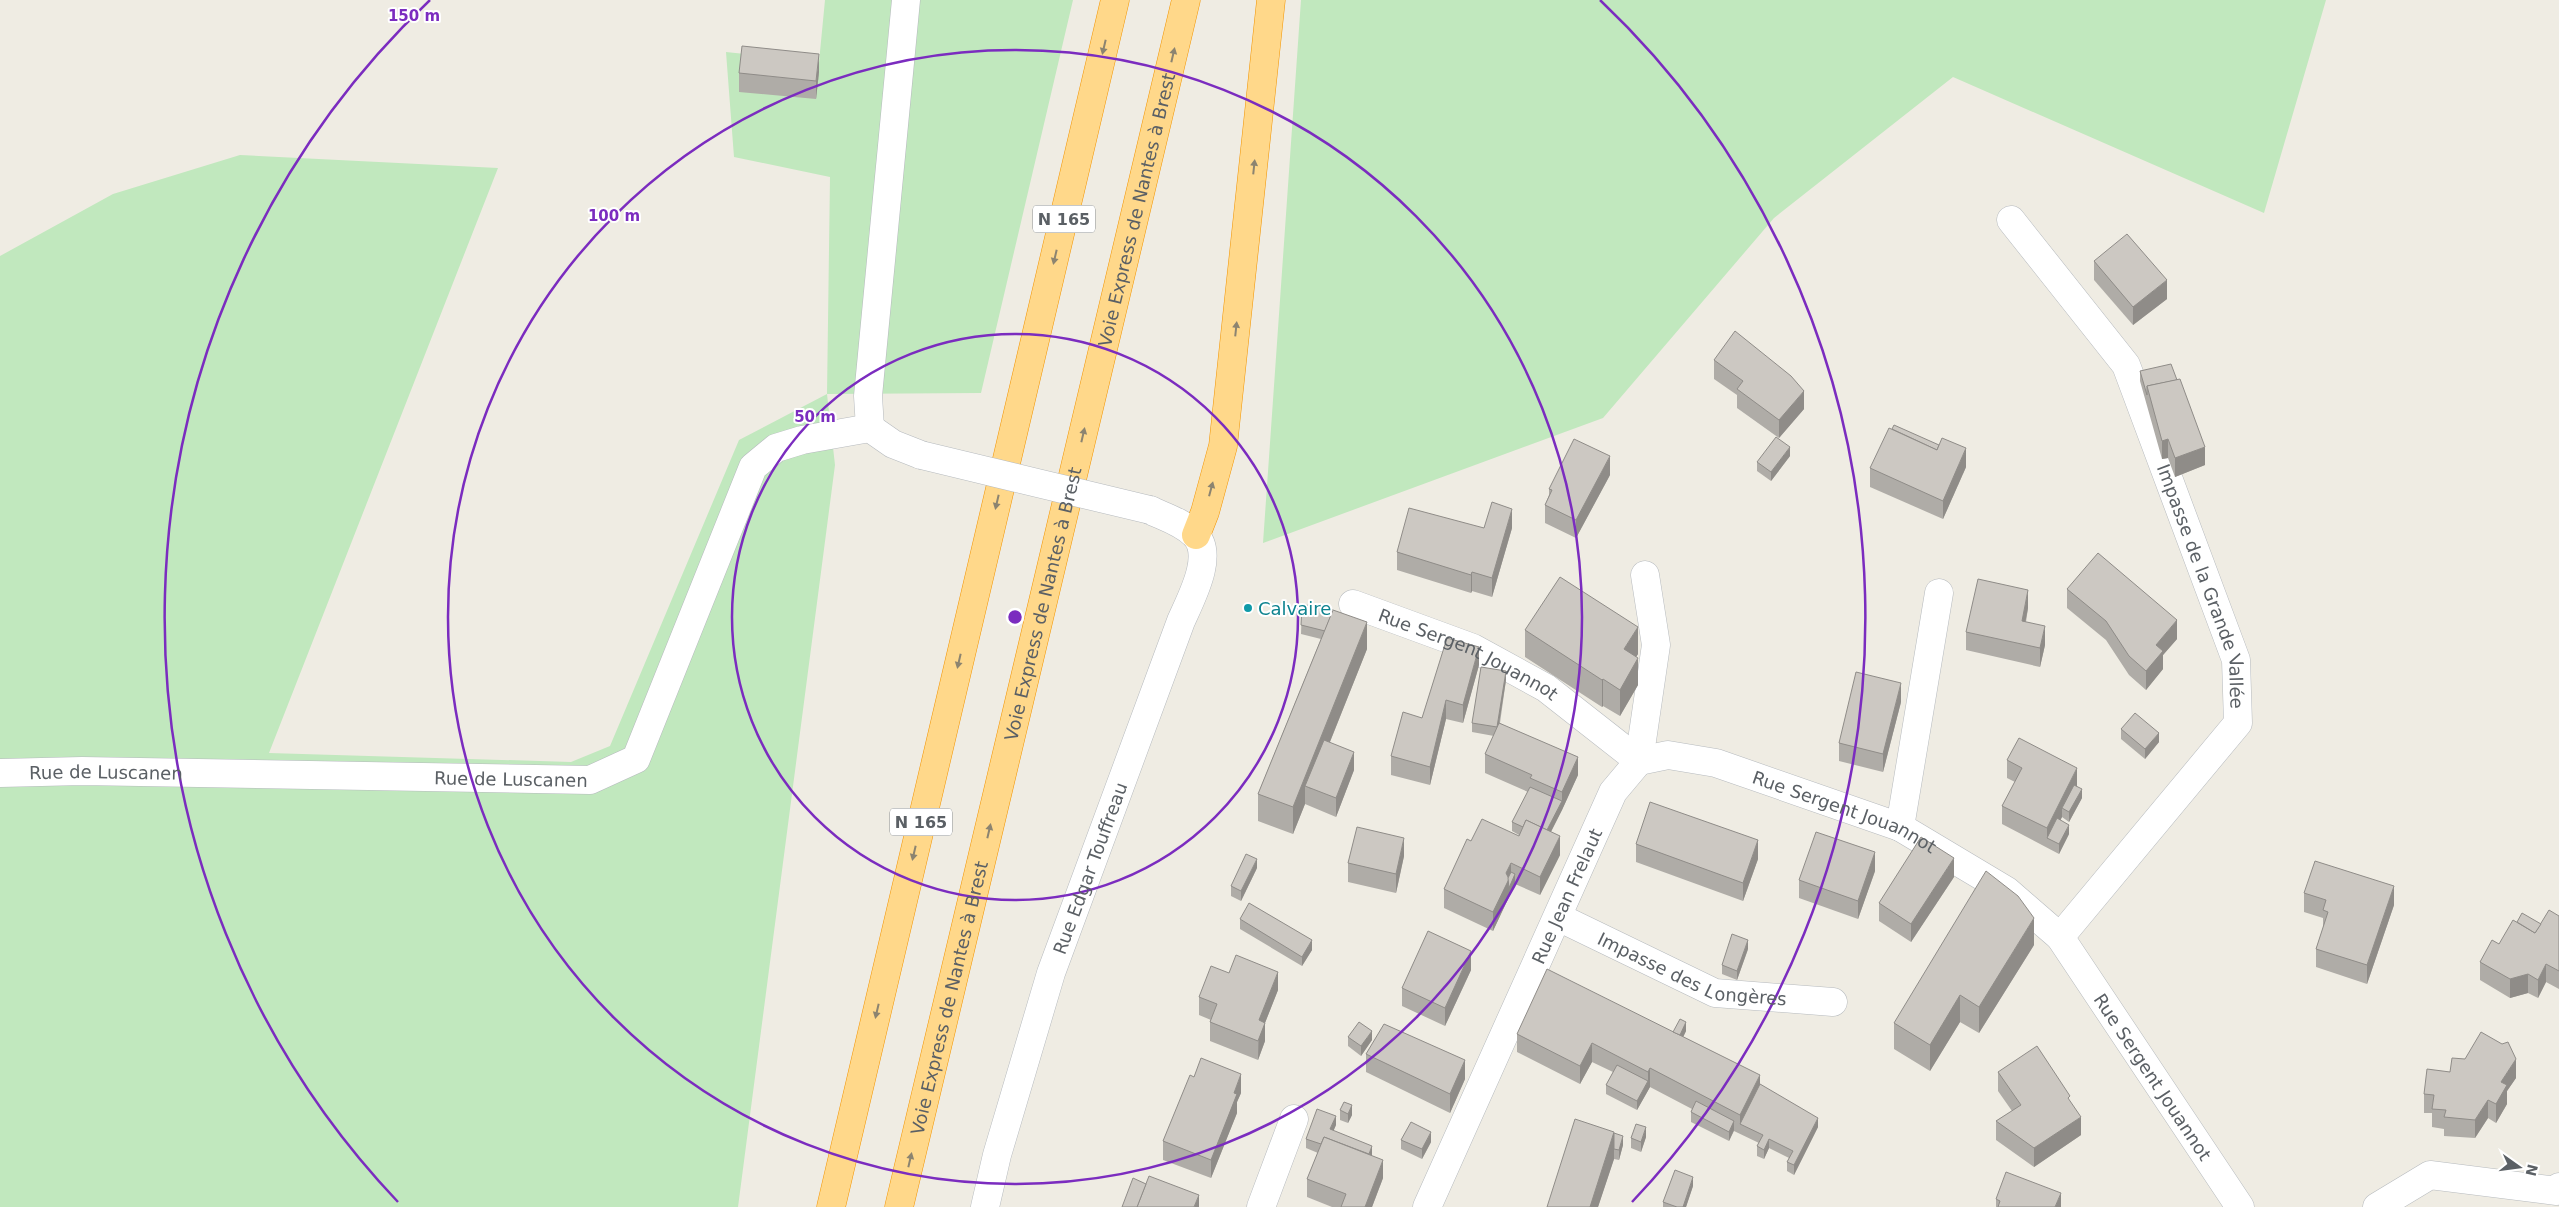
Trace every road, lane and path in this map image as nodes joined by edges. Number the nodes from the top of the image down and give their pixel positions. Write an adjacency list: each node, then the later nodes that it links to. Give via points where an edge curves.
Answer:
1 (906, 0): 6 (street, via 868,396)
2 (1115, 0): 19 (highway, N 165, one-way to 19)
3 (1186, 0): 20 (highway, Voie Express de Nantes à Brest, one-way to 3)
4 (1271, 0): 7 (highway, one-way to 4, via 1223,446)
5 (2011, 220): 15 (street, Impasse de la Grande Vallée, via 2126,365 2236,660 2238,724)
6 (870, 428): 7 (street, bridge, via 893,444 920,455 1150,510 1178,522); 12 (street, Rue de Luscanen, via 776,448 752,467 636,760 590,780 82,771)
7 (1196, 535): 21 (street, Rue Edgar Touffreau, via 1203,551 1201,572 1180,621 1051,973)
8 (1645, 575): 11 (street, via 1656,646)
9 (1939, 593): 13 (street)
10 (1352, 604): 11 (street, Rue Sergent Jouannot, via 1482,652 1546,688)
11 (1639, 762): 13 (street, Rue Sergent Jouannot, via 1668,755 1716,763); 14 (street, Rue Jean Frelaut, via 1613,792)
12 (0, 773)
13 (1900, 827): 15 (street, Rue Sergent Jouannot, via 2007,891)
14 (1558, 917): 16 (street, Impasse des Longères, via 1715,993); 23 (street, Rue Jean Frelaut)
15 (2060, 937): 24 (street, Rue Sergent Jouannot)
16 (1833, 1002)
17 (1294, 1119): 22 (street)
18 (2559, 1187): 25 (street, via 2557,1191 2430,1175)
19 (831, 1207)
20 (899, 1207)
21 (985, 1207)
22 (1262, 1207)
23 (1427, 1207)
24 (2240, 1207)
25 (2378, 1207)

